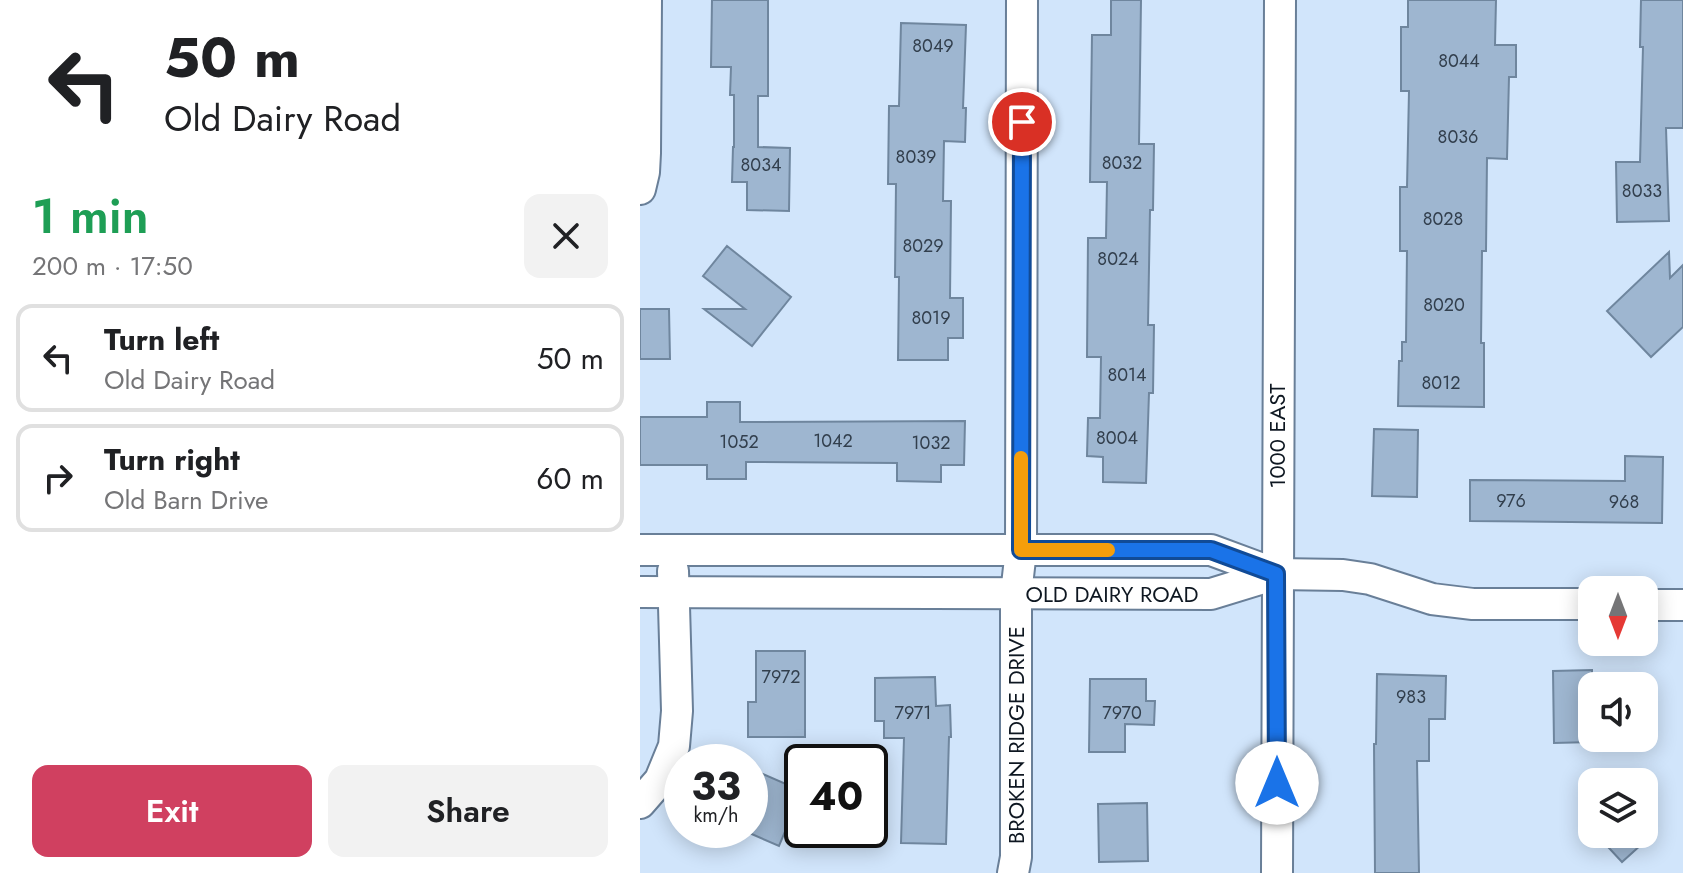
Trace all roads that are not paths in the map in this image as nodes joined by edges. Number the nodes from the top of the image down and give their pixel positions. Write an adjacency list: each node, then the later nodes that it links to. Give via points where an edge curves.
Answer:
1 (646, 0): 4 (street)
2 (1022, 0): 7 (street, BROKEN RIDGE DRIVE)
3 (1280, 0): 8 (street, 1000 EAST)
4 (640, 189)
5 (640, 550): 6 (street, OLD DAIRY ROAD)
6 (673, 550): 7 (street, OLD DAIRY ROAD); 10 (street)
7 (1021, 550): 8 (street, OLD DAIRY ROAD, via 1211,550); 11 (street, BROKEN RIDGE DRIVE)
8 (1276, 574): 11 (street, OLD DAIRY ROAD, via 1211,594); 12 (street, via 1370,579 1432,599 1473,604); 17 (street, 1000 EAST)
9 (640, 592): 10 (street, OLD DAIRY ROAD)
10 (674, 592): 11 (street, OLD DAIRY ROAD); 15 (street, via 674,746 660,780)
11 (1016, 594): 16 (street, BROKEN RIDGE DRIVE)
12 (1578, 604)
13 (1658, 605): 14 (street)
14 (1683, 605)
15 (640, 803)
16 (1013, 873)
17 (1277, 873)

